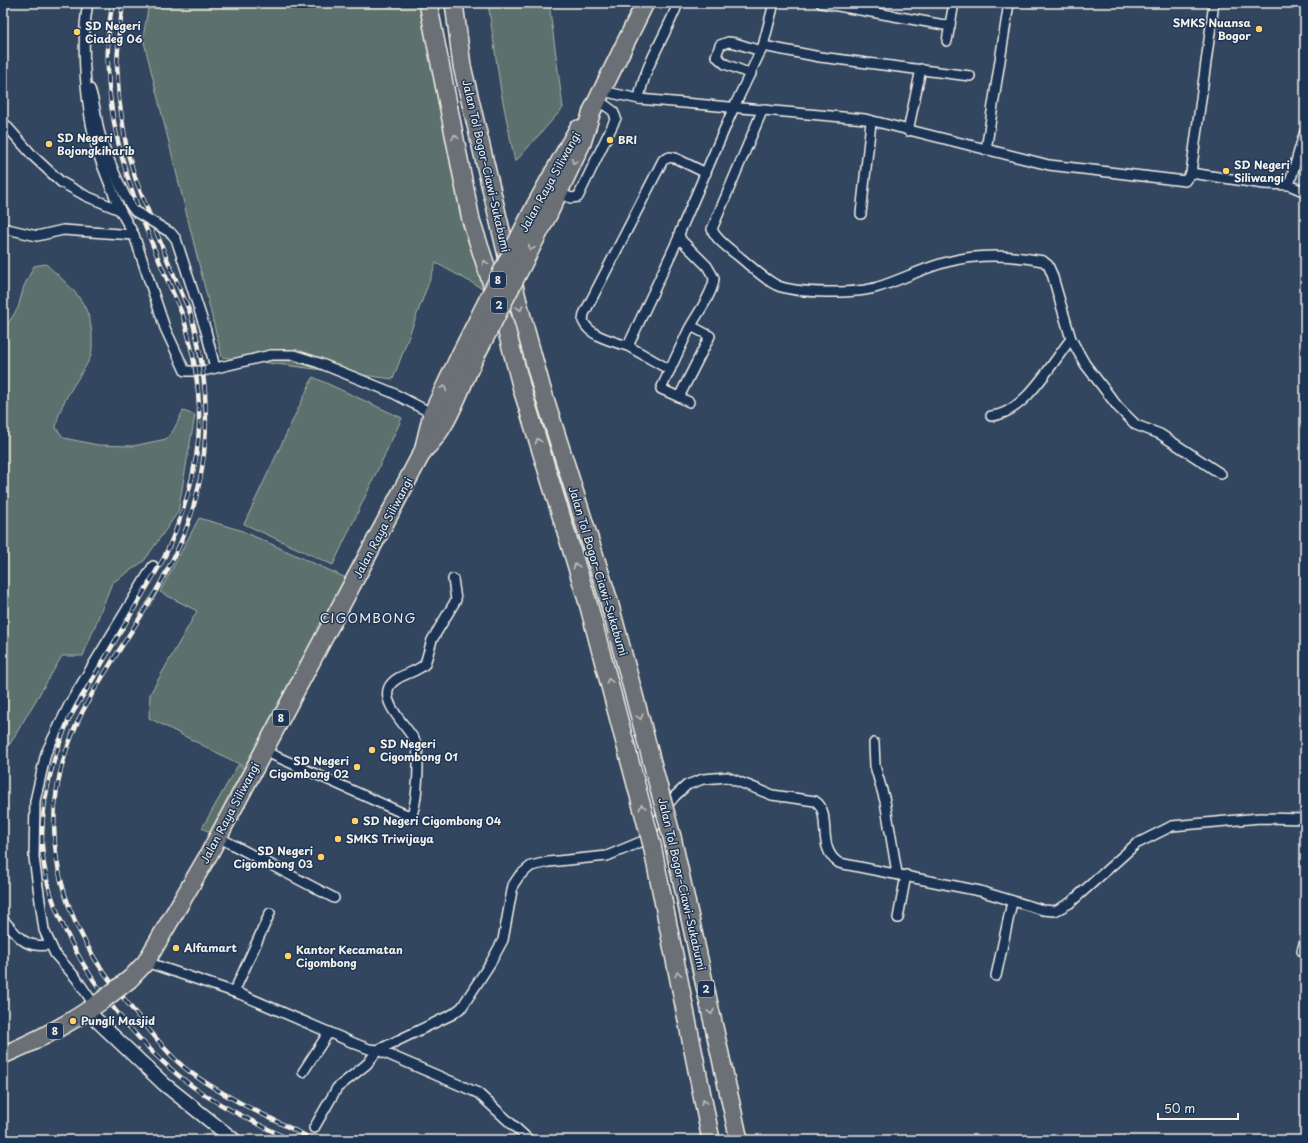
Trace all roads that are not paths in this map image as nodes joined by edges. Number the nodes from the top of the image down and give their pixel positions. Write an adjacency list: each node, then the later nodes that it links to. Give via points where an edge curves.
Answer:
1 (88, 3): 18 (street, via 84,40)
2 (428, 3): 77 (highway, Jalan Tol Bogor–Ciawi–Sukabumi / 2, one-way to 2, bridge, via 652,845 588,603 471,220)
3 (454, 3): 15 (highway, Jalan Tol Bogor–Ciawi–Sukabumi / 2)
4 (463, 3): 15 (highway, via 469,48)
5 (645, 3): 21 (highway, Jalan Raya Siliwangi / 8)
6 (678, 3): 20 (street, via 647,68)
7 (774, 3): 14 (street)
8 (821, 3): 12 (street)
9 (954, 3): 12 (street)
10 (1009, 3): 28 (street)
11 (1214, 3): 30 (street)
12 (950, 26): 13 (street)
13 (948, 41)
14 (762, 49): 16 (street); 17 (street); 17 (street, via 728,42 717,49 716,56 721,62)
15 (462, 66): 78 (highway, Jalan Tol Bogor–Ciawi–Sukabumi / 2, one-way to 78, bridge, via 518,302 608,598 672,837)
16 (921, 69): 19 (street); 26 (street)
17 (751, 74): 22 (street)
18 (86, 76): 34 (street, via 94,140); 43 (street, bridge, via 96,105 102,141 127,201 136,212 171,232 176,240 206,330)
19 (970, 76)
20 (639, 98): 21 (street); 22 (street)
21 (597, 101): 33 (highway, Jalan Raya Siliwangi / 8, one-way to 33, via 582,143); 33 (street, via 613,111 616,118 578,197 571,198); 35 (highway, Jalan Raya Siliwangi / 8, via 573,137)
22 (734, 107): 23 (street); 29 (street)
23 (763, 109): 25 (street); 41 (street, via 712,229 714,235 759,273 776,284 795,290 862,290 879,287 934,266 966,258 989,256 1039,260 1046,262 1050,269)
24 (3, 122): 34 (street, via 33,156 61,182)
25 (871, 122): 26 (street); 36 (street)
26 (908, 131): 28 (street)
27 (1305, 131): 31 (street)
28 (986, 150): 30 (street, via 1049,165 1184,181)
29 (706, 173): 39 (street); 42 (street, via 675,158 663,160 584,314 583,321 586,326 615,343)
30 (1191, 173): 31 (street, via 1264,184)
31 (1289, 185): 32 (street)
32 (1305, 192)
33 (559, 193): 35 (highway, Jalan Raya Siliwangi / 8)
34 (120, 210): 38 (street)
35 (542, 210): 48 (highway, Jalan Raya Siliwangi / 8, bridge)
36 (860, 214)
37 (3, 228): 38 (street, via 42,236 63,230)
38 (134, 235): 43 (street, via 165,328 183,369 189,372)
39 (679, 237): 40 (street, via 707,266 714,278 711,289); 42 (street)
40 (691, 326): 44 (street); 45 (street, via 710,336)
41 (1071, 339): 47 (street, via 1037,385 1017,406 1009,412); 49 (street, via 1084,364 1127,418 1136,425 1160,434)
42 (628, 346): 44 (street)
43 (214, 368): 48 (street, via 271,355 294,356 319,363 391,392)
44 (670, 370): 45 (street, via 662,389)
45 (679, 397): 46 (street)
46 (689, 402)
47 (991, 416)
48 (439, 417): 53 (highway, Jalan Raya Siliwangi / 8, via 426,435 423,452)
49 (1221, 474)
50 (153, 566): 64 (street, via 70,702 53,736 42,768 35,801 33,842 42,919)
51 (454, 579): 53 (street, via 456,600 432,640 425,664 395,680 389,688 388,696 392,709 416,745 419,763 412,814 407,815)
52 (874, 743): 56 (street, via 876,766 885,800)
53 (264, 751): 55 (highway, Jalan Raya Siliwangi / 8)
54 (1305, 819): 59 (street, via 1265,818 1172,826 1136,844 1098,880 1061,909 1043,910)
55 (218, 837): 58 (street); 66 (highway, Jalan Raya Siliwangi / 8)
56 (897, 873): 57 (street); 71 (street, via 845,865 833,859 827,848 821,809 814,801 772,795 727,777 696,781 675,796 650,835 643,841 607,856 538,863 528,868 513,885 509,915 501,944 462,1007 453,1014)
57 (906, 875): 59 (street, via 980,891); 61 (street)
58 (334, 898)
59 (1012, 902): 67 (street)
60 (270, 913): 68 (street)
61 (898, 918)
62 (3, 920): 64 (street, via 28,944)
63 (1305, 940): 65 (street)
64 (49, 945): 69 (street)
65 (1302, 951)
66 (146, 962): 68 (street); 69 (highway, Jalan Raya Siliwangi / 8, bridge, via 130,979)
67 (996, 976)
68 (234, 992): 70 (street)
69 (95, 1006): 72 (highway, 8, via 36,1041); 76 (main road, via 164,1084)
70 (329, 1032): 71 (street, via 369,1049); 73 (street)
71 (378, 1050): 74 (street, via 367,1064 338,1088); 75 (street, via 478,1093)
72 (3, 1055)
73 (303, 1072)
74 (314, 1128)
75 (528, 1139)
76 (234, 1140)
77 (711, 1140)
78 (739, 1140)

